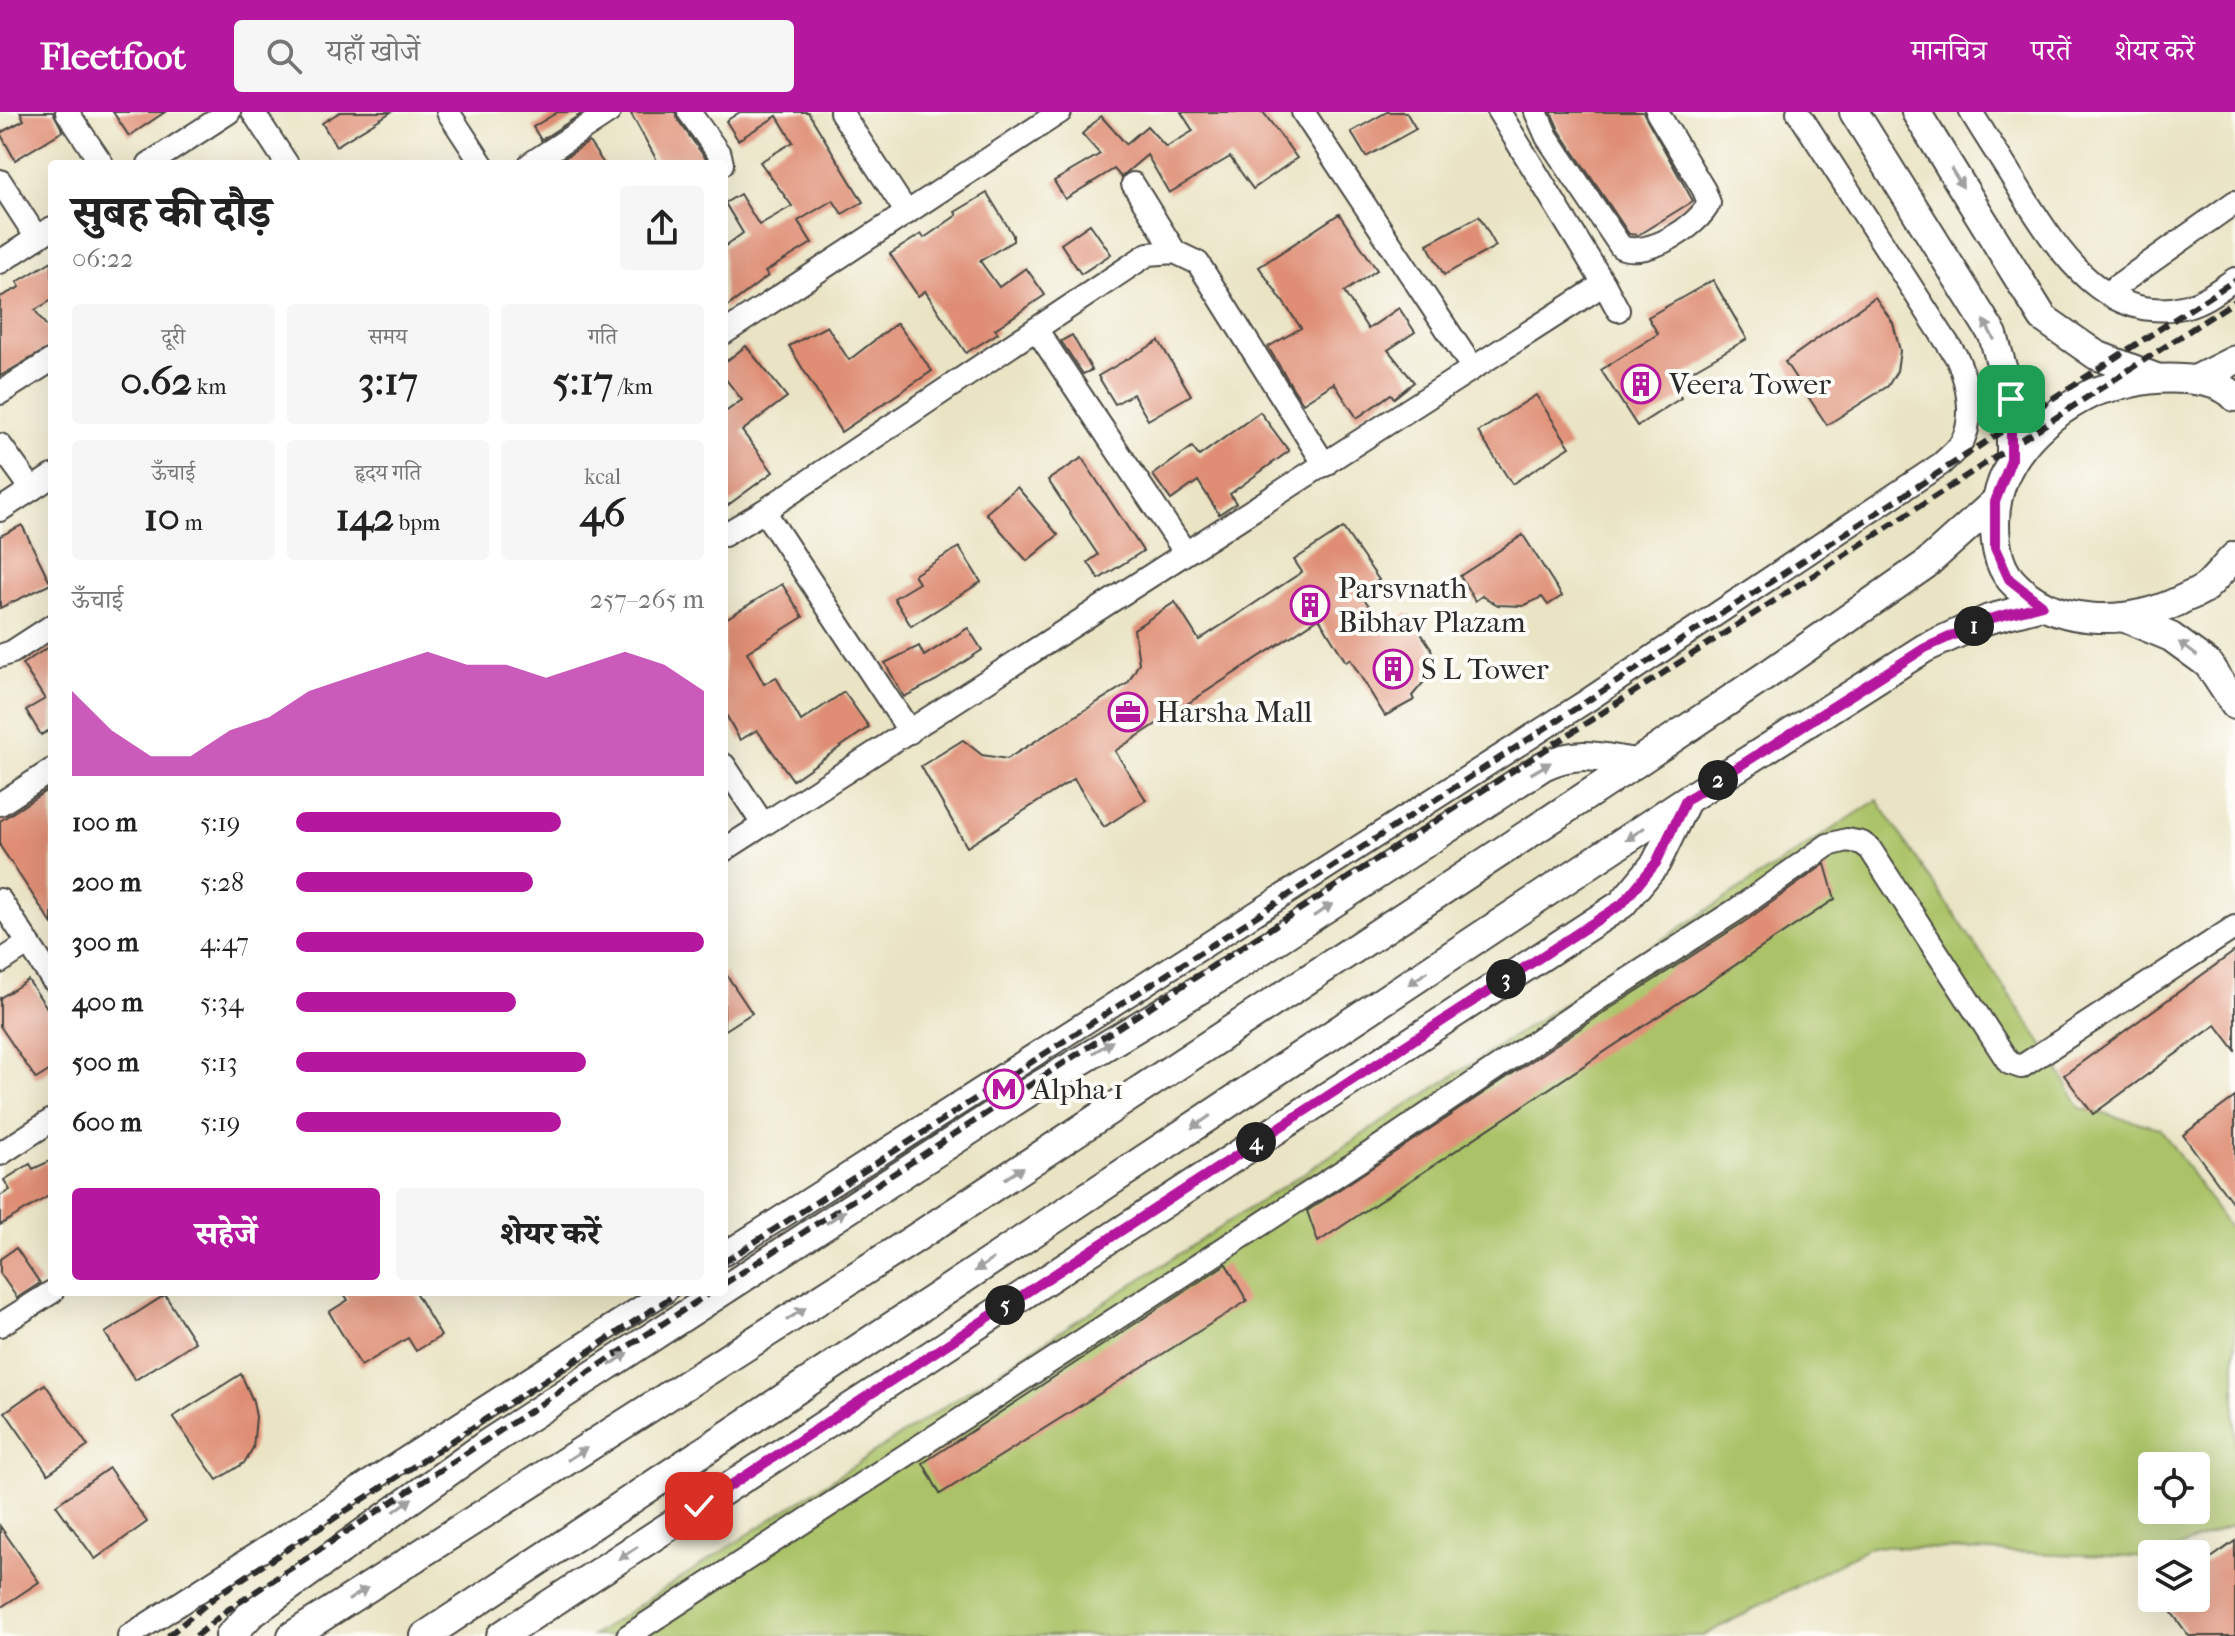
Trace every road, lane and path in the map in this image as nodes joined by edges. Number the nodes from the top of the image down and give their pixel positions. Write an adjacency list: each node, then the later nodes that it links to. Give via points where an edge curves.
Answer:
1 (67, 112): 17 (street)
2 (229, 112): 18 (street)
3 (253, 112): 19 (street)
4 (448, 112): 20 (street)
5 (609, 112): 21 (street)
6 (689, 112): 22 (street)
7 (841, 112): 26 (street)
8 (1303, 112): 38 (street)
9 (1499, 112): 31 (street)
10 (1536, 112): 11 (street, via 1547,137 1621,247 1646,250 1687,228 1709,203)
11 (1657, 112)
12 (1798, 112): 74 (street, via 1957,358 1970,413 1961,444 1941,464 1699,627)
13 (1854, 112): 44 (street, one-way to 13, via 2011,399 1993,335)
14 (1917, 112): 40 (street, one-way to 40, via 2043,318 2096,355)
15 (1971, 112): 32 (street, via 2054,243 2079,273)
16 (1050, 115): 26 (street)
17 (99, 160)
18 (155, 160)
19 (284, 160)
20 (479, 160)
21 (536, 160)
22 (721, 160)
23 (0, 181): 27 (street)
24 (1133, 184): 28 (street)
25 (2235, 202): 32 (street)
26 (907, 213): 35 (street)
27 (44, 233): 29 (street)
28 (1175, 252): 34 (street, via 1148,254); 45 (street, via 1198,263)
29 (0, 262)
30 (2235, 279): 32 (street, via 2185,306 2141,308)
31 (1604, 284): 33 (street); 38 (street)
32 (2107, 293)
33 (1618, 310)
34 (1036, 329): 50 (street); 52 (street)
35 (728, 330)
36 (2235, 360): 39 (street)
37 (48, 363): 41 (street)
38 (1472, 367): 45 (street)
39 (2197, 379): 40 (street); 42 (street)
40 (2161, 380): 44 (street, via 2092,392 2046,421)
41 (0, 393)
42 (2235, 397)
43 (0, 445): 47 (street)
44 (2011, 460): 48 (street)
45 (1325, 465): 52 (street)
46 (48, 479): 47 (street)
47 (32, 489): 49 (street)
48 (1995, 502): 54 (street, via 1995,548 2009,579); 60 (street, via 1925,565)
49 (0, 510)
50 (764, 511): 51 (street); 59 (street)
51 (728, 533)
52 (1185, 552): 59 (street)
53 (2235, 556): 55 (street, via 2204,589 2158,611)
54 (2042, 605): 55 (street, via 2083,617); 63 (street, via 1989,619 1925,648)
55 (2123, 617): 58 (street, one-way to 55, via 2208,664 2171,637)
56 (48, 629): 57 (street)
57 (0, 656)
58 (2235, 705)
59 (910, 732): 65 (street)
60 (1636, 763): 75 (street, one-way to 60, via 1543,766 1575,755); 82 (street, one-way to 60, via 911,1241)
61 (728, 771): 65 (street)
62 (48, 773): 64 (street)
63 (1686, 800): 83 (street, one-way to 83); 84 (street, one-way to 84, via 1656,863 1622,904)
64 (0, 804)
65 (763, 824): 66 (street)
66 (728, 847)
67 (0, 900): 69 (street)
68 (2235, 927): 85 (street, via 2021,1067 2009,1063 1870,849 1847,840 1828,845 1366,1156)
69 (29, 943): 70 (street); 71 (street)
70 (0, 962)
71 (48, 973)
72 (48, 1123): 73 (street)
73 (0, 1154)
74 (728, 1251)
75 (728, 1287)
76 (48, 1295): 79 (street)
77 (659, 1296): 80 (street)
78 (714, 1296): 81 (street, one-way to 78, via 250,1615 487,1444)
79 (0, 1325)
80 (129, 1636)
81 (230, 1636)
82 (292, 1636)
83 (425, 1636)
84 (501, 1636)
85 (628, 1636)

